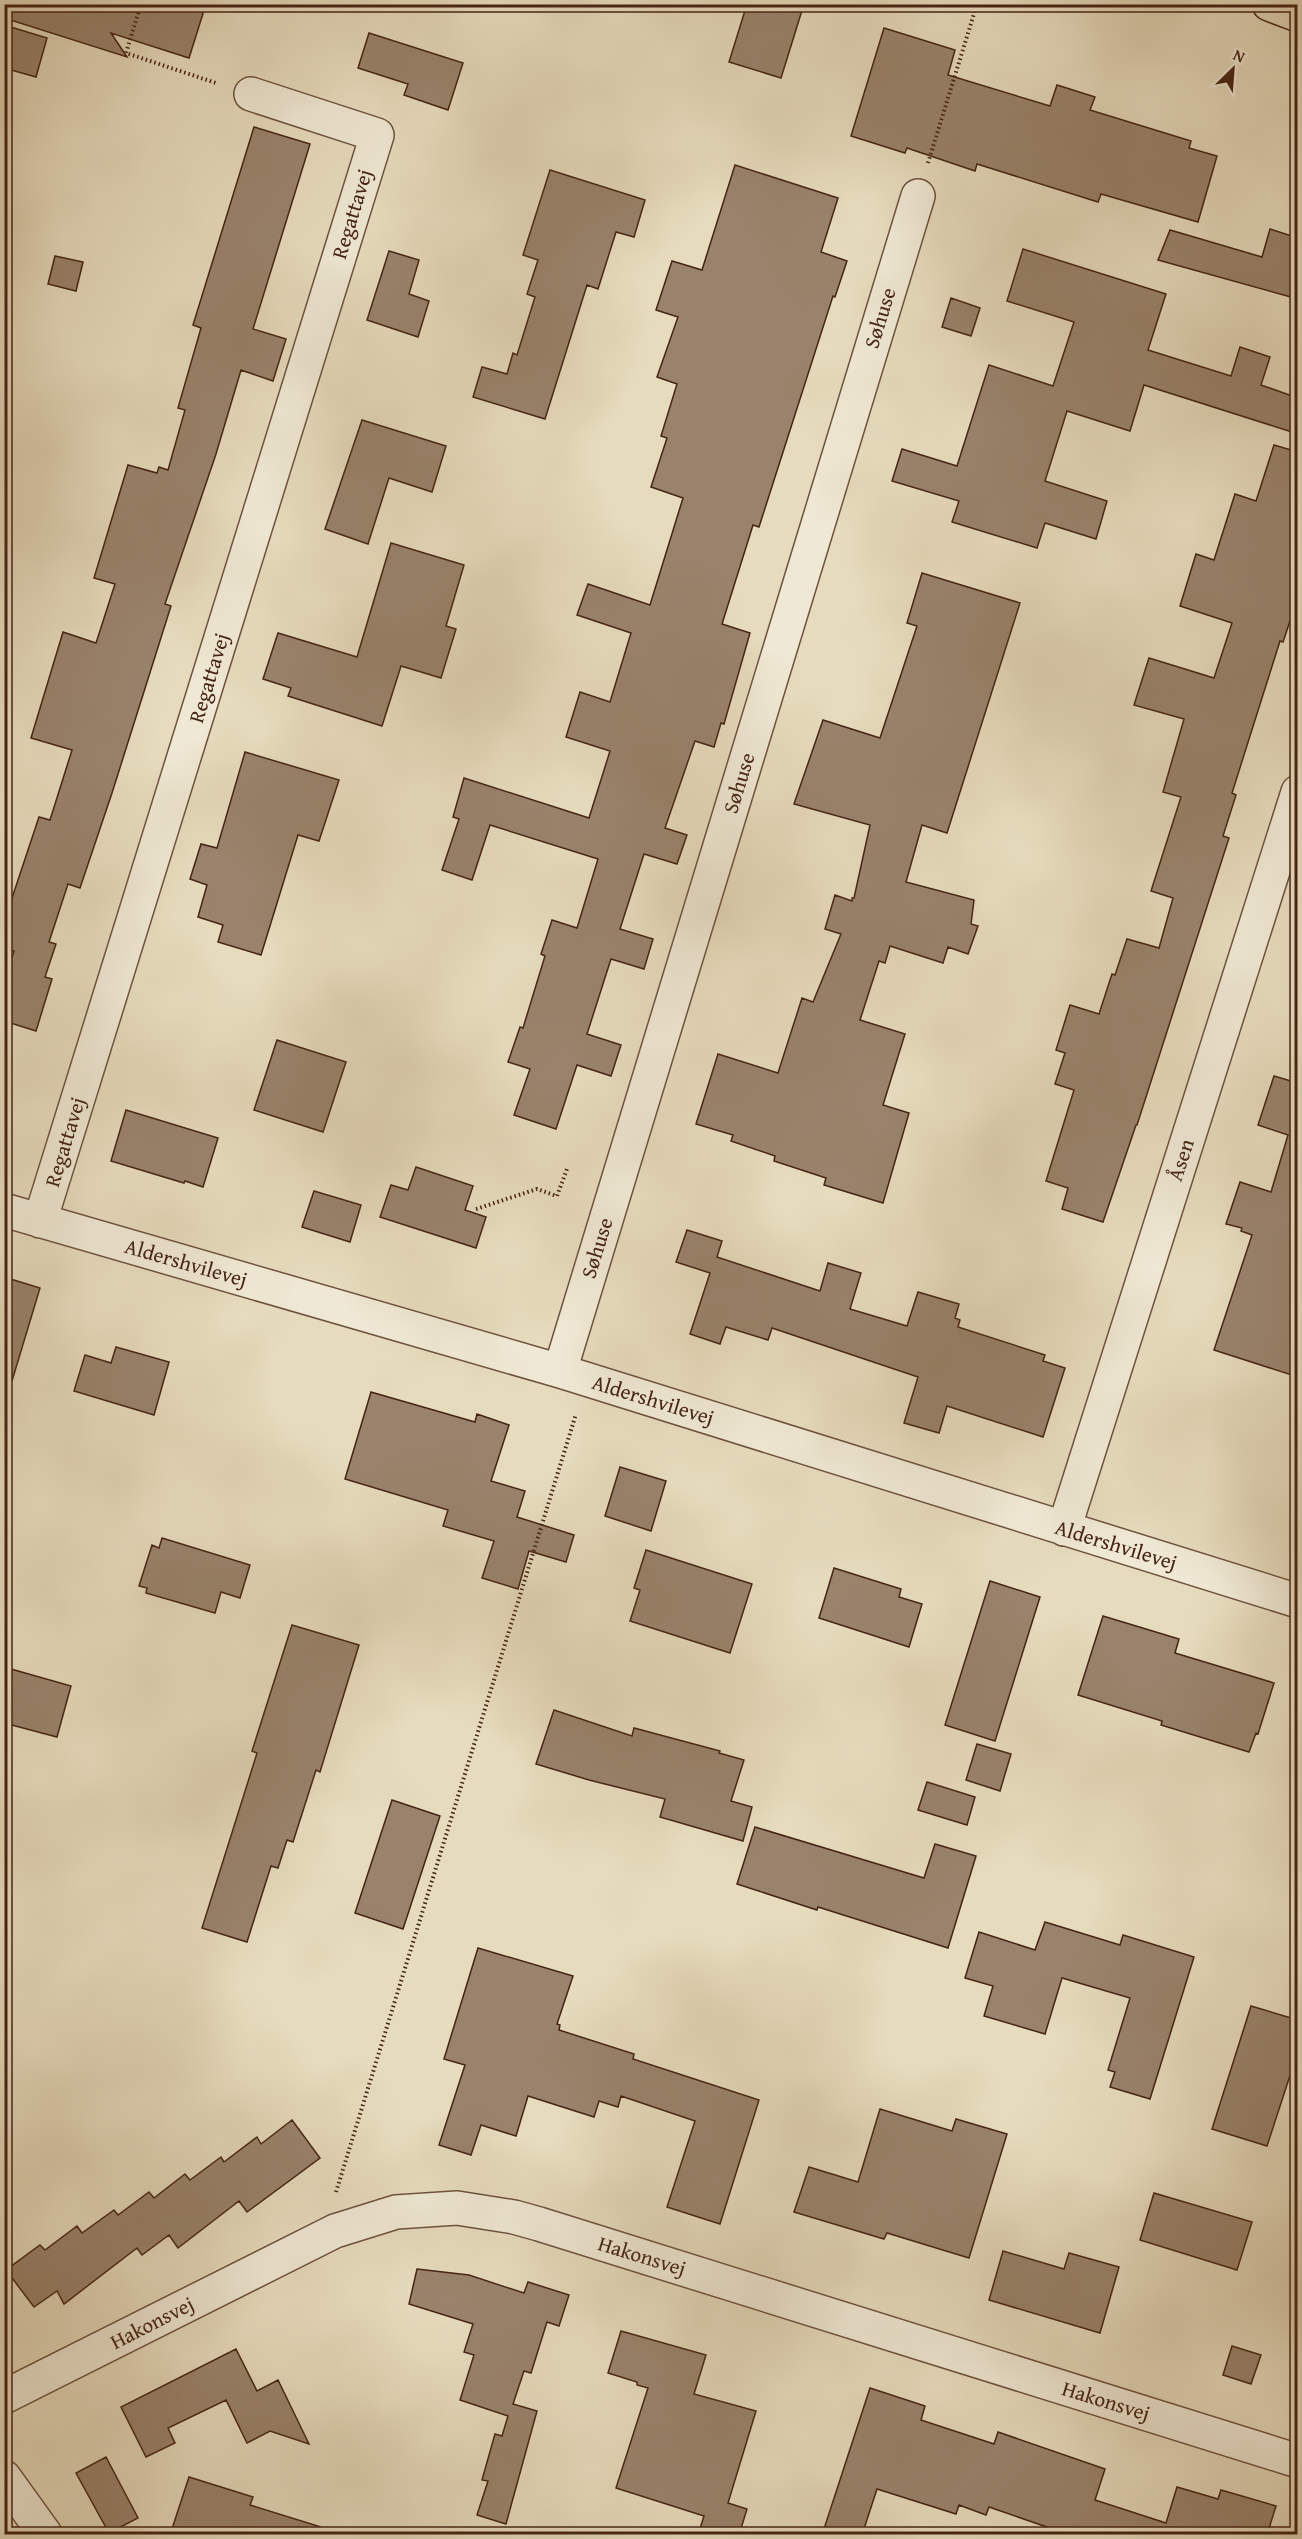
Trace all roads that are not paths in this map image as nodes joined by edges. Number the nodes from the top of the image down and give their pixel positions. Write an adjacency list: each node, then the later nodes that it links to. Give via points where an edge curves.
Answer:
1 (1269, 4): 2 (main road)
2 (1298, 15)
3 (251, 94): 7 (street, Regattavej, via 377,135)
4 (918, 196): 8 (street, Søhuse)
5 (1298, 792): 9 (street, Åsen)
6 (4, 1210): 7 (street, Aldershvilevej)
7 (40, 1221): 8 (street, Aldershvilevej)
8 (574, 1375): 9 (street, Aldershvilevej)
9 (1064, 1529): 10 (street, Aldershvilevej)
10 (1298, 1601)
11 (4, 2397): 12 (street, Hakonsvej, via 335,2232 396,2212 457,2208 514,2217)
12 (1298, 2461)
13 (4, 2477): 14 (street)
14 (45, 2535)

